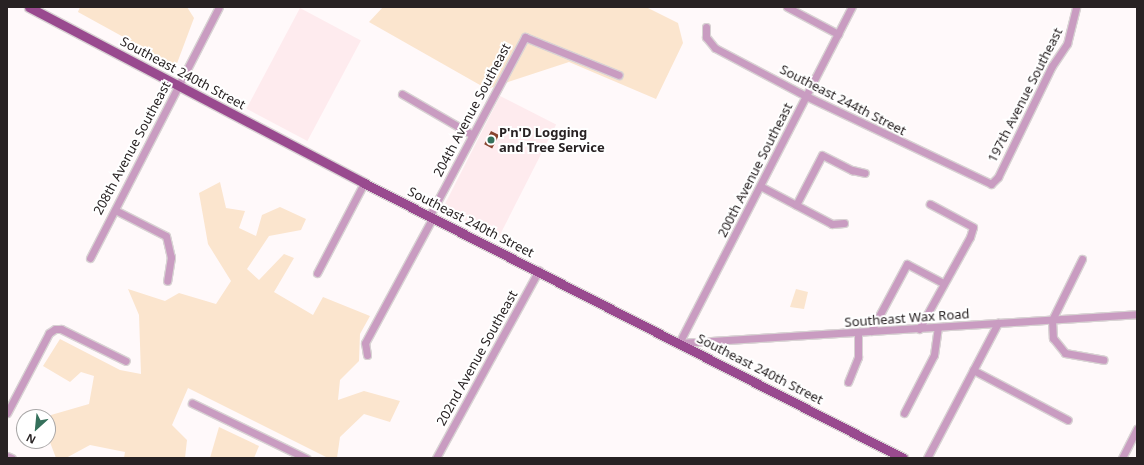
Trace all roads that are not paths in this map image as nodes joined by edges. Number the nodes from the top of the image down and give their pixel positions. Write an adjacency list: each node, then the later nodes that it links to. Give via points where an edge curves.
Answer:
1 (28, 7): 9 (main road, Southeast 240th Street)
2 (219, 7): 9 (street, 208th Avenue Southeast)
3 (787, 7): 7 (street)
4 (852, 7): 7 (street, 200th Avenue Southeast)
5 (1076, 7): 14 (street, 197th Avenue Southeast, via 1066,44 1052,66 998,177 990,184)
6 (706, 27): 11 (street, Southeast 244th Street, via 706,37 715,48)
7 (838, 34): 11 (street, 200th Avenue Southeast)
8 (619, 75): 12 (street, 204th Avenue Southeast, via 525,37)
9 (179, 85): 15 (main road, Southeast 240th Street); 19 (street, 208th Avenue Southeast)
10 (402, 94): 12 (street)
11 (806, 96): 14 (street, Southeast 244th Street); 16 (street, 200th Avenue Southeast)
12 (471, 134): 20 (street, 204th Avenue Southeast)
13 (866, 173): 18 (street, via 852,170 822,155)
14 (983, 182)
15 (364, 183): 20 (main road, Southeast 240th Street); 25 (street)
16 (762, 187): 18 (street); 35 (street, 200th Avenue Southeast)
17 (930, 204): 27 (street, via 973,227 970,237)
18 (796, 205): 21 (street, via 832,224)
19 (115, 210): 22 (street, 208th Avenue Southeast); 26 (street, via 166,236 171,257)
20 (431, 216): 24 (main road, Southeast 240th Street); 36 (street, 204th Avenue Southeast, via 365,343)
21 (844, 223)
22 (90, 258)
23 (1082, 259): 29 (street)
24 (539, 270): 35 (main road, Southeast 240th Street); 49 (street, 202nd Avenue Southeast)
25 (317, 273)
26 (167, 281)
27 (943, 283): 32 (street); 33 (street, via 907,264)
28 (1137, 314): 29 (street, Southeast Wax Road)
29 (1052, 320): 30 (street, Southeast Wax Road); 37 (street, via 1053,338 1061,351)
30 (998, 323): 31 (street, Southeast Wax Road); 39 (street)
31 (938, 328): 32 (street, Southeast Wax Road); 43 (street, via 934,354)
32 (919, 329): 33 (street, Southeast Wax Road)
33 (871, 332): 34 (street, Southeast Wax Road)
34 (858, 333): 35 (street, Southeast Wax Road); 40 (street, via 858,357)
35 (679, 342): 50 (main road, Southeast 240th Street)
36 (367, 355)
37 (1102, 360)
38 (126, 361): 42 (street, via 61,329 49,334)
39 (973, 370): 44 (street); 51 (street)
40 (848, 382)
41 (192, 403): 48 (street)
42 (7, 413)
43 (904, 413)
44 (1068, 420)
45 (1137, 429): 52 (street)
46 (7, 456): 47 (street)
47 (12, 458)
48 (306, 458)
49 (436, 458)
50 (903, 458)
51 (927, 458)
52 (1122, 458)

